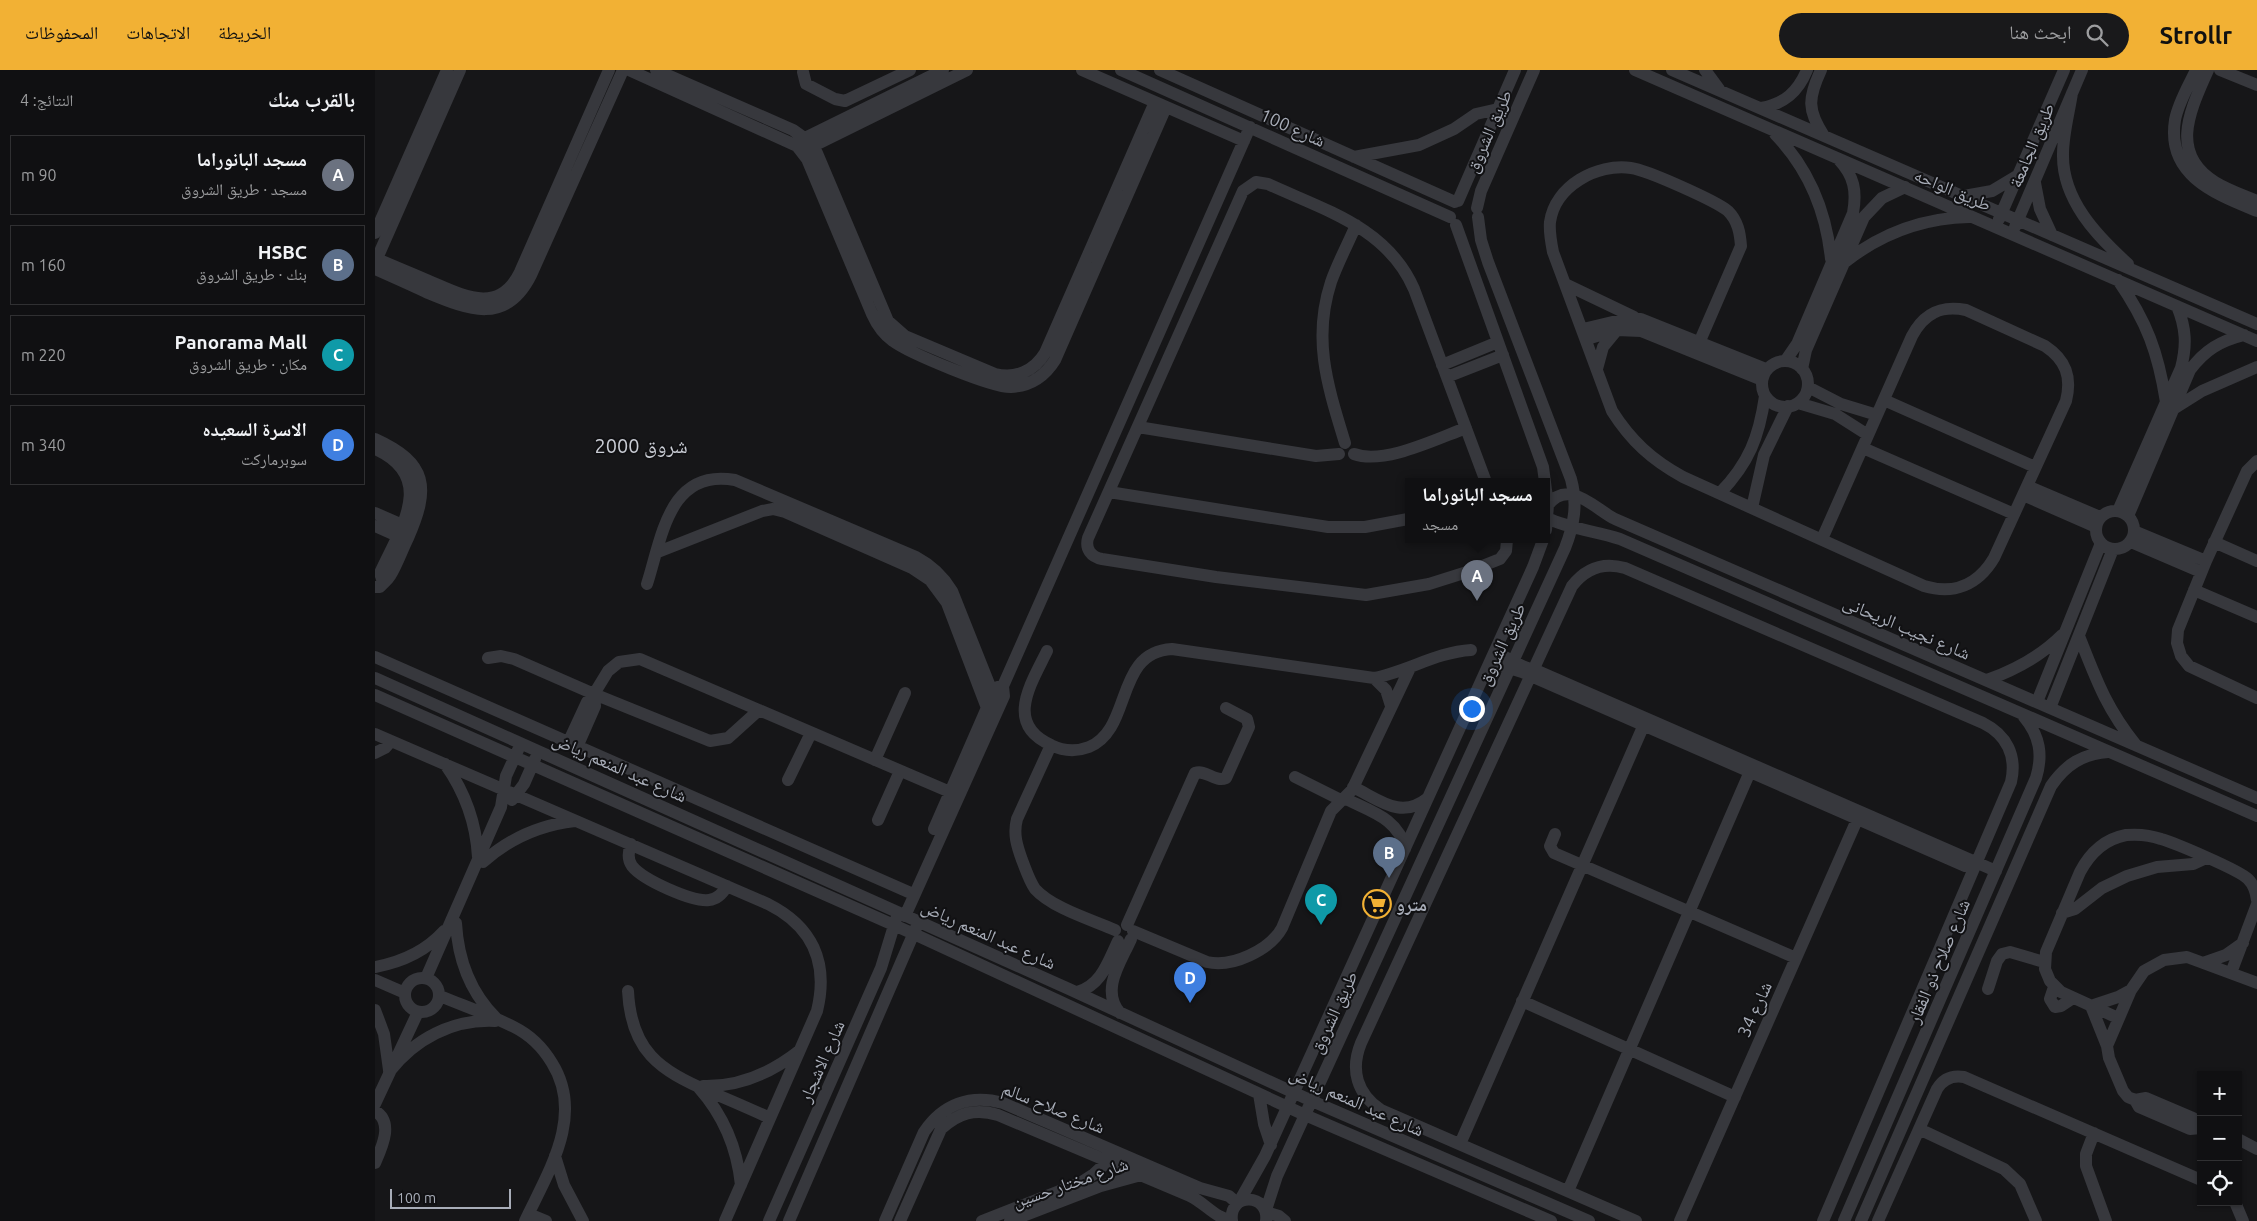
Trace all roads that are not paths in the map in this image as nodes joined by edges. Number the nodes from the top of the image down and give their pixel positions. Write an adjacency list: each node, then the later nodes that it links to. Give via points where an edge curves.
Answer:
1 (447, 70): 37 (street)
2 (460, 70): 37 (street)
3 (609, 70): 64 (street, via 520,272 507,290 486,299 471,298)
4 (623, 70): 64 (street, via 531,275 517,296 494,308 469,309)
5 (629, 70): 31 (street)
6 (656, 70): 31 (street)
7 (943, 70): 27 (street)
8 (967, 70): 27 (street)
9 (1082, 70): 33 (street)
10 (1121, 70): 39 (street, شارع 100)
11 (1160, 70): 45 (street, شارع 100)
12 (1515, 70): 36 (street, طريق الشروق)
13 (1534, 70): 54 (street, طريق الشروق, via 1481,191)
14 (1635, 70): 38 (street, طريق الواحه)
15 (1672, 70): 28 (street, طريق الواحه)
16 (1705, 70): 28 (street)
17 (1807, 70): 35 (street, via 1794,93 1779,103)
18 (1821, 70): 41 (street, via 1810,101)
19 (2064, 70): 47 (street, طريق الجامعة)
20 (2082, 70): 30 (street, طريق الجامعة)
21 (2195, 70): 53 (street, via 2175,118 2179,156 2193,178 2203,186)
22 (2207, 70): 52 (street, via 2187,120 2192,156 2202,172 2216,183)
23 (2220, 70): 26 (street)
24 (803, 72): 29 (street, via 805,84 838,100 849,100)
25 (907, 72): 27 (street); 29 (street)
26 (2257, 86)
27 (913, 89): 34 (street); 43 (street)
28 (1720, 91): 32 (street, طريق الواحه)
29 (866, 92): 34 (street)
30 (2072, 93): 48 (street, طريق الجامعة); 66 (street, via 2063,153 2069,189 2100,238)
31 (699, 95): 43 (street, via 793,130)
32 (1748, 103): 35 (street, طريق الواحه); 38 (street)
33 (1161, 104): 42 (street); 43 (street, via 1105,233 1042,358 1024,373 1006,376 905,336 888,321)
34 (871, 106): 43 (street)
35 (1761, 108): 41 (street, طريق الواحه)
36 (1498, 109): 45 (street, via 1476,114 1454,129 1419,145); 51 (street, طريق الشروق)
37 (435, 112): 61 (street); 64 (street)
38 (1742, 117): 40 (street, طريق الواحه)
39 (1250, 128): 42 (street); 58 (street, شارع 100)
40 (1770, 128): 46 (street, طريق الواحه); 65 (street, via 1802,166 1814,188)
41 (1824, 136): 44 (street, طريق الواحه)
42 (1244, 141): 149 (street)
43 (803, 145)
44 (1849, 147): 46 (street); 50 (street, طريق الواحه)
45 (1354, 157): 51 (street, شارع 100)
46 (1840, 159): 49 (street, طريق الواحه); 65 (street, via 1854,183 1856,198)
47 (2019, 174): 50 (street, via 1992,191); 55 (street, طريق الجامعة)
48 (2035, 181): 57 (street, طريق الجامعة); 63 (street, via 2039,209)
49 (1905, 187): 56 (street, طريق الواحه); 65 (street, via 1872,206)
50 (1961, 196): 55 (street, طريق الواحه)
51 (1456, 201): 54 (street, via 1467,199); 58 (street, via 1451,209)
52 (2257, 201)
53 (2257, 211)
54 (1477, 212): 58 (street, via 1469,227); 105 (street, طريق الشروق, via 1487,258)
55 (2002, 213): 57 (street, طريق الواحه); 60 (street, طريق الجامعة)
56 (1973, 217): 60 (street, طريق الواحه); 65 (street, via 1934,220 1904,228)
57 (2018, 220): 62 (street, طريق الجامعة); 63 (street, طريق الواحه)
58 (1453, 221): 76 (street)
59 (1356, 225): 83 (street, via 1384,244 1405,270); 91 (street, via 1268,184 1256,182 1247,187); 97 (street, via 1331,281 1323,325 1325,370)
60 (1996, 227): 62 (street, طريق الواحه)
61 (375, 233)
62 (2012, 234): 67 (street, طريق الواحه)
63 (2052, 235): 66 (street, طريق الواحه)
64 (375, 262)
65 (1836, 266): 79 (street); 82 (street)
66 (2136, 271): 71 (street, طريق الواحه)
67 (2118, 280): 69 (street, طريق الواحه); 89 (street, via 2137,308 2151,338)
68 (1565, 284): 70 (street); 73 (street); 77 (street, via 1549,236 1555,206 1578,180 1603,169 1631,168 1649,173 1727,211 1736,221 1740,233 1741,246 1737,258)
69 (2177, 306): 74 (street, طريق الواحه); 89 (street, via 2186,336 2185,352)
70 (1641, 319): 73 (street, via 1625,318); 77 (street)
71 (2257, 324)
72 (1617, 330): 73 (street); 81 (street, via 1603,346); 84 (street, via 1641,331)
73 (1585, 334): 81 (street)
74 (2245, 335): 75 (street, طريق الواحه); 89 (street, via 2213,346 2200,357)
75 (2257, 341)
76 (1498, 342): 78 (street); 83 (street)
77 (1699, 343): 84 (street)
78 (1503, 355): 83 (street); 101 (street, via 1543,467)
79 (1786, 360): 82 (street); 84 (street, via 1772,364)
80 (2257, 367): 89 (street)
81 (1597, 368): 104 (street, via 1613,411 1625,432 1642,450 1661,465)
82 (1802, 369): 85 (street)
83 (1445, 371): 92 (street)
84 (1764, 375): 86 (street)
85 (1808, 386): 88 (street, via 1803,398); 90 (street, via 1841,404)
86 (1765, 396): 88 (street, via 1775,405); 104 (street, via 1756,440 1743,466)
87 (1883, 400): 90 (street); 99 (street); 99 (street, via 1918,324 1940,309 1966,310 2045,346 2064,364 2069,376 2066,401)
88 (1793, 405): 93 (street, via 1835,414); 106 (street, via 1764,455)
89 (2170, 405): 109 (street)
90 (1877, 416): 93 (street)
91 (1138, 427): 97 (street, via 1316,456); 103 (street)
92 (1466, 428): 97 (street, via 1384,457 1355,454 1343,459); 100 (street)
93 (1868, 435): 95 (street)
94 (375, 439): 117 (street, via 399,451 412,464 420,481 422,500)
95 (1863, 448): 111 (street); 120 (street)
96 (375, 449): 117 (street, via 393,458 407,476 411,497)
97 (1342, 449)
98 (2257, 461): 121 (street, via 2247,471)
99 (2035, 467): 102 (street)
100 (1485, 478)
101 (1544, 478)
102 (2025, 491): 111 (street); 114 (street)
103 (1109, 492): 113 (street, via 1328,527 1365,527); 122 (street, via 1087,542 1088,550 1097,558 1348,594 1383,593 1458,575 1500,559)
104 (1720, 493): 106 (street)
105 (1575, 494): 108 (street, via 1560,496); 116 (street, طريق الشروق); 118 (street, شارع نجيب الريحانى, via 1607,515)
106 (1752, 508): 120 (street)
107 (801, 513): 127 (street, via 767,510); 127 (street, via 735,480 699,481 675,504); 149 (street, via 916,557 937,571 956,598); 159 (street, via 912,568 935,585 947,603)
108 (1550, 513)
109 (2123, 513): 114 (street, via 2111,511); 119 (street, via 2134,526)
110 (375, 514): 117 (street)
111 (2015, 514): 120 (street, via 1987,570 1977,580 1951,590 1924,586)
112 (1550, 519): 116 (street, شارع نجيب الريحانى)
113 (1405, 520)
114 (2098, 522): 124 (street, via 2096,536)
115 (375, 526): 117 (street)
116 (1573, 526): 125 (street, شارع نجيب الريحانى); 143 (street, طريق الشروق)
117 (404, 532): 132 (street, via 381,573)
118 (1644, 532): 125 (street); 130 (street, شارع نجيب الريحانى)
119 (2132, 537): 126 (street, via 2123,548); 129 (street)
120 (1822, 539)
121 (2214, 542): 128 (street); 129 (street)
122 (1507, 543)
123 (1542, 543): 141 (street, طريق الشروق)
124 (2101, 543): 126 (street); 136 (street)
125 (1639, 548): 134 (street, شارع نجيب الريحانى)
126 (2113, 550): 137 (street)
127 (658, 552): 131 (street)
128 (2257, 561)
129 (2203, 567): 133 (street)
130 (1762, 583): 134 (street); 148 (street, شارع نجيب الريحانى)
131 (647, 584)
132 (379, 585)
133 (2194, 590): 135 (street); 153 (street, via 2178,630 2181,656 2200,673)
134 (1757, 599): 160 (street, شارع نجيب الريحانى)
135 (2257, 617)
136 (2065, 632): 148 (street, via 2029,661); 154 (street)
137 (2079, 636): 157 (street); 168 (street, via 2103,696)
138 (1471, 650): 144 (street)
139 (1047, 651): 167 (street, via 1027,692 1024,706 1026,720 1033,733)
140 (375, 657): 166 (street)
141 (1493, 657): 143 (street); 185 (street, طريق الشروق)
142 (488, 658): 151 (street, via 514,659)
143 (1511, 664): 145 (street); 251 (street, طريق الشروق)
144 (1410, 668): 147 (street); 155 (street)
145 (1532, 673): 161 (street); 200 (street, via 1577,580 1596,567 1618,566 1975,719 1998,732 2009,747 2013,764 2011,782); 264 (street, via 1355,1062 1357,1081 1373,1104)
146 (375, 678): 165 (street, شارع عبد المنعم رياض)
147 (1373, 678): 155 (street, via 1386,690); 167 (street, via 1165,649 1140,663 1101,740 1077,750)
148 (1987, 680): 154 (street, شارع نجيب الريحانى)
149 (1000, 692): 159 (street)
150 (905, 693): 173 (street)
151 (594, 694): 158 (street, via 710,742 728,738); 158 (street, via 613,666 640,658); 166 (street, via 587,702)
152 (375, 695): 172 (street, شارع عبد المنعم رياض)
153 (2257, 698)
154 (2037, 702): 157 (street, شارع نجيب الريحانى)
155 (1391, 706): 182 (street)
156 (1226, 708): 213 (street, via 1245,717 1250,724 1226,778 1222,780 1201,772 1195,774)
157 (2050, 708): 168 (street, شارع نجيب الريحانى)
158 (759, 710): 162 (street)
159 (991, 710): 184 (street); 204 (street)
160 (2023, 715): 170 (street, شارع نجيب الريحانى); 188 (street, شارع صلاح ذو الفقار, via 2038,738 2041,751 2036,778)
161 (1645, 722): 177 (street); 199 (street)
162 (811, 733): 173 (street); 180 (street)
163 (375, 734): 164 (street)
164 (391, 741): 171 (street); 174 (street)
165 (522, 742): 169 (street, شارع عبد المنعم رياض); 172 (street)
166 (573, 745): 204 (street)
167 (1051, 745): 215 (street, via 1017,819 1017,844 1028,876 1042,895)
168 (2138, 746): 176 (street, شارع نجيب الريحانى)
169 (538, 750): 175 (street); 208 (street, شارع عبد المنعم رياض)
170 (2109, 752): 181 (street, شارع نجيب الريحانى); 189 (street, شارع صلاح ذو الفقار, via 2081,757 2069,765 2051,786)
171 (375, 753)
172 (515, 757): 175 (street, شارع عبد المنعم رياض); 183 (street, via 508,769)
173 (875, 760): 178 (street)
174 (445, 764): 183 (street); 198 (street, via 467,802)
175 (532, 765): 183 (street, via 524,784); 211 (street, شارع عبد المنعم رياض)
176 (2183, 766): 181 (street); 186 (street, شارع نجيب الريحانى)
177 (1752, 769): 190 (street); 206 (street)
178 (900, 771): 184 (street); 193 (street)
179 (1295, 777): 187 (street)
180 (788, 780)
181 (2177, 781): 191 (street, شارع نجيب الريحانى)
182 (1353, 787): 185 (street, via 1398,808 1411,808); 187 (street)
183 (510, 792): 192 (street); 198 (street)
184 (950, 792): 204 (street)
185 (1428, 798): 196 (street, طريق الشروق)
186 (2257, 798)
187 (1343, 799): 196 (street, via 1390,821 1402,836); 213 (street, via 1331,811 1282,928 1263,949 1227,962 1212,963)
188 (2023, 808): 189 (street); 201 (street, شارع صلاح ذو الفقار)
189 (2039, 814): 218 (street, شارع صلاح ذو الفقار)
190 (1859, 815): 200 (street); 219 (street, شارع 34)
191 (2257, 816)
192 (576, 820): 195 (street); 198 (street, via 532,830)
193 (878, 820)
194 (1555, 834): 199 (street, via 1549,846 1551,850)
195 (631, 844): 202 (street); 202 (street, via 628,855 632,866 663,886 708,900 717,897)
196 (1405, 849): 248 (street, طريق الشروق)
197 (2206, 858): 203 (street, via 2239,872); 207 (street, via 2193,864 2157,867 2127,876 2102,888 2075,909); 207 (street, via 2149,836 2118,837 2100,846 2085,862)
198 (481, 861): 210 (street)
199 (1582, 866): 206 (street); 233 (street)
200 (1975, 866): 201 (street); 297 (street)
201 (1995, 874): 217 (street, شارع صلاح ذو الفقار)
202 (727, 886): 245 (street, via 783,911 806,934 814,948 821,971 821,995)
203 (2255, 886): 205 (street)
204 (910, 893): 208 (street, شارع الاشجار)
205 (2257, 902): 212 (street)
206 (1689, 912): 219 (street); 244 (street)
207 (2062, 913): 220 (street)
208 (902, 914): 209 (street, شارع عبد المنعم رياض); 211 (street, شارع الاشجار)
209 (919, 922): 214 (street, شارع الاشجار); 230 (street, شارع عبد المنعم رياض)
210 (453, 924): 222 (street, via 415,954); 224 (street); 240 (street, via 467,977 481,1001)
211 (894, 926): 214 (street, شارع عبد المنعم رياض); 285 (street, شارع الاشجار, via 881,968)
212 (2253, 930): 216 (street)
213 (1131, 932): 215 (street, via 1121,924); 238 (street, via 1111,988 1112,999)
214 (914, 934): 234 (street, شارع عبد المنعم رياض); 286 (street, شارع الاشجار)
215 (1117, 935): 230 (street, via 1097,982 1088,989)
216 (2243, 942): 221 (street); 223 (street)
217 (1963, 948): 218 (street); 298 (street, شارع صلاح ذو الفقار)
218 (1978, 954): 299 (street, شارع صلاح ذو الفقار)
219 (1796, 958): 250 (street, شارع 34)
220 (2044, 962): 227 (street, via 2010,952 2002,954); 235 (street, via 2054,987)
221 (2206, 962): 223 (street); 228 (street, via 2187,957 2164,960 2144,971)
222 (375, 967)
223 (2231, 973): 226 (street)
224 (429, 979): 231 (street, via 412,981); 232 (street, via 438,988)
225 (375, 980): 231 (street)
226 (2257, 983)
227 (1988, 989)
228 (2131, 990): 235 (street); 239 (street)
229 (628, 991): 247 (street, via 633,1022 647,1051 670,1073)
230 (1073, 991): 234 (street); 238 (street, شارع عبد المنعم رياض)
231 (405, 993): 237 (street, via 406,1002)
232 (439, 996): 237 (street, via 433,1009); 240 (street)
233 (1522, 1001): 244 (street); 264 (street)
234 (1063, 1002): 242 (street, شارع عبد المنعم رياض)
235 (2091, 1006): 239 (street); 243 (street)
236 (375, 1010): 246 (street, via 385,1040)
237 (415, 1011): 246 (street)
238 (1120, 1013): 241 (street, شارع عبد المنعم رياض)
239 (2118, 1018): 243 (street)
240 (500, 1022): 246 (street, via 471,1022 437,1032 407,1052); 267 (street, via 537,1044 547,1055 561,1082 565,1097 565,1127)
241 (1153, 1028): 242 (street); 248 (street, شارع عبد المنعم رياض)
242 (1147, 1041): 249 (street, شارع عبد المنعم رياض)
243 (2107, 1046): 255 (street, via 2109,1058 2128,1097 2135,1100 2143,1098)
244 (1629, 1049): 250 (street); 274 (street)
245 (800, 1050): 247 (street, via 753,1078 725,1085); 257 (street)
246 (389, 1072): 252 (street)
247 (698, 1086): 257 (street); 273 (street, via 729,1131)
248 (1294, 1092): 251 (street, شارع عبد المنعم رياض); 253 (street, طريق الشروق)
249 (1259, 1094): 253 (street, شارع عبد المنعم رياض); 265 (street, via 1263,1124)
250 (1735, 1096): 296 (street, شارع 34)
251 (1312, 1101): 256 (street, طريق الشروق); 275 (street, شارع عبد المنعم رياض)
252 (375, 1104)
253 (1287, 1107): 256 (street, شارع عبد المنعم رياض); 265 (street, طريق الشروق)
254 (375, 1112): 269 (street, via 385,1125)
255 (2168, 1114): 258 (street); 259 (street, via 2190,1129)
256 (1305, 1115): 278 (street, شارع عبد المنعم رياض); 279 (street, طريق الشروق, via 1277,1176)
257 (771, 1118): 273 (street)
258 (2197, 1122)
259 (2197, 1128)
260 (1919, 1129): 261 (street, via 1940,1084 1957,1076); 300 (street); 301 (street, via 2004,1168 2020,1184)
261 (2094, 1133): 271 (street); 302 (street, via 2086,1154 2086,1166)
262 (2242, 1140): 263 (street)
263 (2255, 1143)
264 (1460, 1144): 274 (street)
265 (1271, 1145): 276 (street, طريق الشروق)
266 (1086, 1152): 268 (street, شارع صلاح سالم); 272 (street); 288 (street, شارع صلاح سالم, via 986,1111 961,1114 941,1129)
267 (555, 1156): 281 (street); 283 (street, via 564,1184)
268 (1108, 1161): 270 (street, شارع صلاح سالم); 272 (street, شارع مختار حسين)
269 (375, 1163)
270 (1141, 1175): 280 (street, شارع مختار حسين, via 1101,1186); 291 (street, شارع صلاح سالم, via 1197,1200 1217,1216)
271 (2197, 1178)
272 (1086, 1179): 289 (street, شارع مختار حسين)
273 (741, 1184): 284 (street)
274 (1568, 1191): 295 (street)
275 (1526, 1194): 278 (street); 294 (street, شارع عبد المنعم رياض)
276 (1238, 1202): 279 (street, شارع صلاح سالم, via 1254,1199); 287 (street, شارع صلاح سالم, via 1003,1103 977,1099 952,1105 931,1121); 291 (street, طريق الشروق, via 1232,1211)
277 (2237, 1206): 303 (street)
278 (1521, 1207): 293 (street, شارع عبد المنعم رياض)
279 (1266, 1214): 292 (street, via 1279,1216)
280 (1037, 1215): 290 (street, شارع مختار حسين)
281 (527, 1217): 282 (street)
282 (546, 1221)
283 (583, 1221)
284 (725, 1221)
285 (769, 1221)
286 (789, 1221)
287 (885, 1221)
288 (900, 1221)
289 (982, 1221)
290 (1010, 1221)
291 (1232, 1221)
292 (1285, 1221)
293 (1551, 1221)
294 (1589, 1221)
295 (1637, 1221)
296 (1680, 1221)
297 (1823, 1221)
298 (1844, 1221)
299 (1861, 1221)
300 (1878, 1221)
301 (2036, 1221)
302 (2106, 1221)
303 (2243, 1221)

